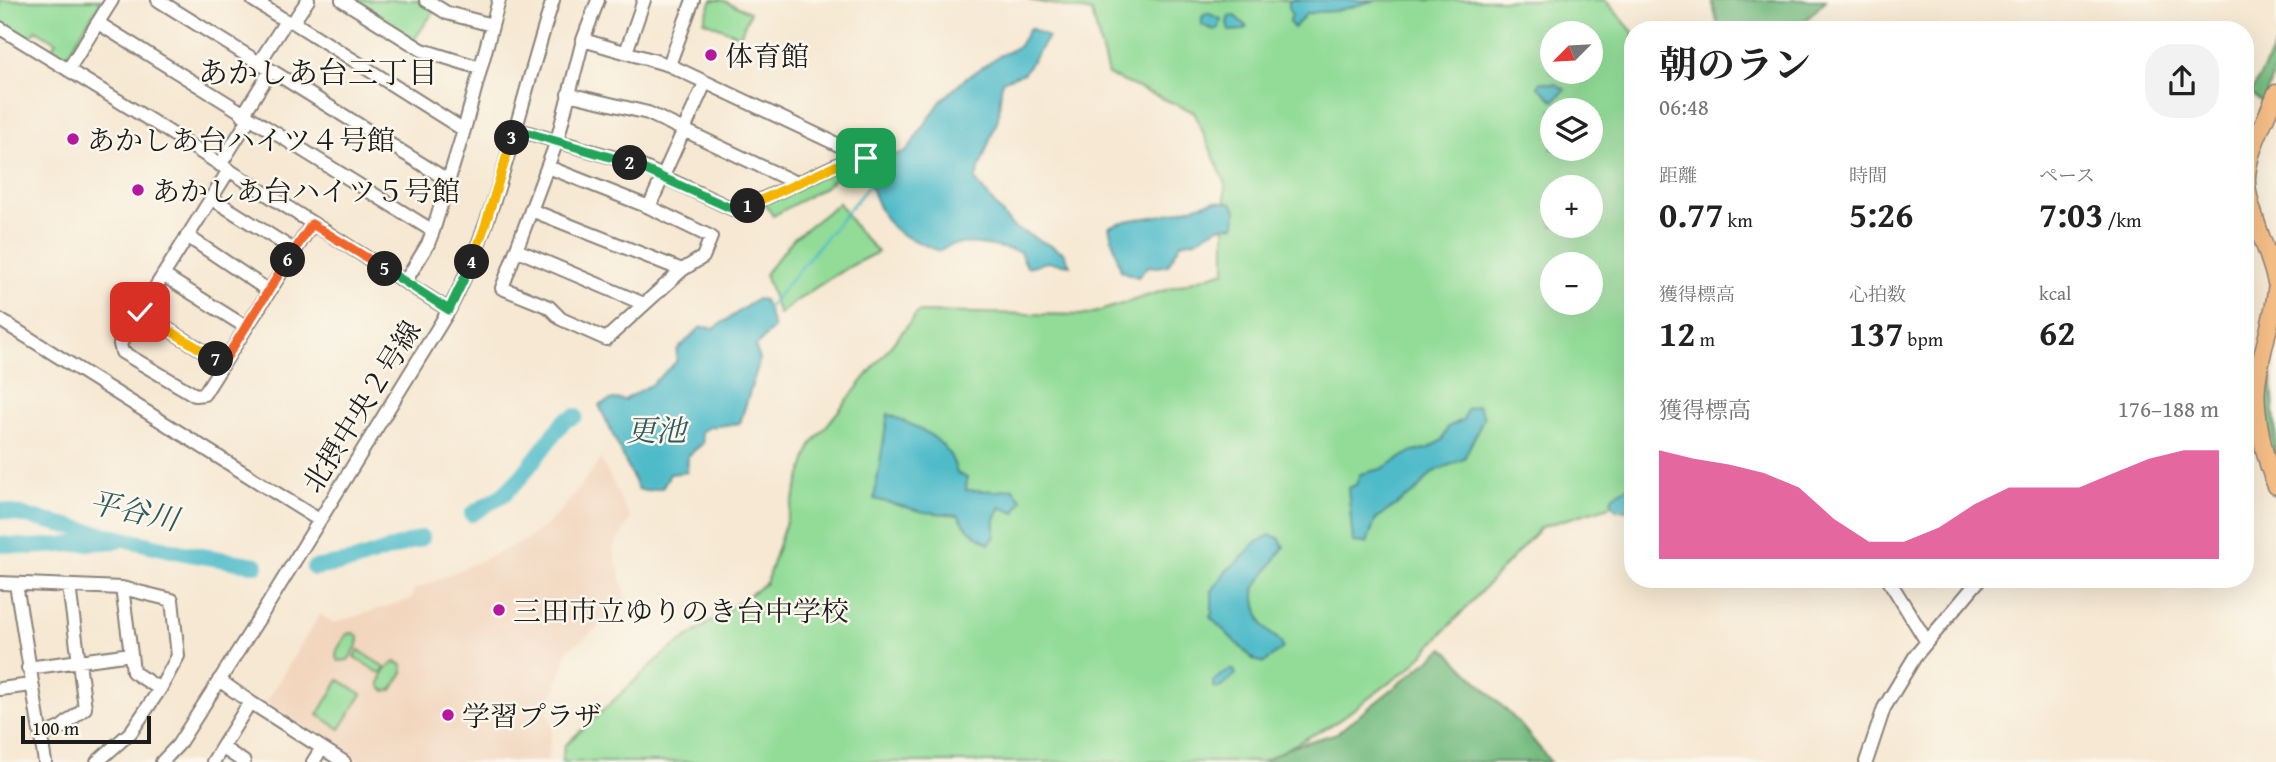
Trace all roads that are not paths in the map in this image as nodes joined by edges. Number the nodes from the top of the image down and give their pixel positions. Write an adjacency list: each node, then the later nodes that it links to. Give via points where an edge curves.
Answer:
1 (112, 0): 13 (street)
2 (158, 0): 18 (street)
3 (253, 0): 12 (street)
4 (308, 0): 12 (street)
5 (342, 0): 20 (street, via 422,50)
6 (426, 0): 14 (street, via 447,13)
7 (499, 0): 14 (street)
8 (554, 0): 27 (street, 北摂中央２号線)
9 (598, 0): 16 (street)
10 (644, 0): 17 (street)
11 (693, 0): 19 (street)
12 (290, 21): 18 (street); 29 (street)
13 (98, 23): 21 (street); 26 (street)
14 (492, 25): 20 (street)
15 (0, 28): 21 (street)
16 (583, 40): 17 (street); 25 (street)
17 (626, 52): 19 (street)
18 (259, 63): 22 (street)
19 (669, 65): 23 (street)
20 (480, 68): 29 (street)
21 (68, 70): 33 (street)
22 (271, 70): 26 (street); 35 (street)
23 (705, 83): 28 (street); 36 (street, via 862,156)
24 (2276, 93): 31 (main road)
25 (568, 94): 28 (street, via 648,113); 30 (street)
26 (246, 117): 33 (street); 42 (street)
27 (515, 129): 30 (street); 53 (street, 北摂中央２号線, via 468,273)
28 (684, 129): 34 (street); 36 (street)
29 (464, 130): 35 (street)
30 (557, 141): 32 (street); 34 (street, via 636,164)
31 (2254, 150)
32 (548, 167): 38 (street); 39 (street)
33 (225, 168): 37 (street); 41 (street)
34 (662, 178): 36 (street, via 737,211); 38 (street)
35 (449, 181): 42 (street)
36 (796, 183)
37 (211, 198): 43 (street); 44 (street)
38 (649, 207): 46 (street, via 711,237 703,257)
39 (531, 210): 45 (street); 46 (street)
40 (2254, 211): 49 (main road)
41 (312, 224): 44 (street); 48 (street)
42 (433, 231): 48 (street)
43 (187, 236): 47 (street); 51 (street)
44 (294, 250): 51 (street)
45 (517, 250): 52 (street); 52 (street, via 502,288 549,307 561,319 606,339)
46 (682, 270): 52 (street)
47 (163, 275): 54 (street); 56 (street)
48 (405, 282): 53 (street)
49 (2276, 283)
50 (2276, 290): 58 (main road)
51 (269, 291): 56 (street)
52 (644, 304)
53 (449, 310): 61 (street, 北摂中央２号線)
54 (140, 312): 57 (street); 57 (street, via 120,344 122,352 195,395 204,394)
55 (0, 320): 61 (street)
56 (246, 327): 57 (street)
57 (223, 363)
58 (2254, 379)
59 (2254, 403): 60 (main road)
60 (2276, 486)
61 (319, 520): 72 (street, 北摂中央２号線)
62 (0, 583): 63 (street)
63 (16, 584): 64 (street); 71 (street)
64 (69, 586): 65 (street); 70 (street)
65 (122, 588): 69 (street); 75 (street, via 172,600 178,656)
66 (1894, 588): 68 (street)
67 (1972, 588): 68 (street)
68 (1927, 642): 87 (street, via 1885,708)
69 (131, 654): 70 (street); 75 (street, via 133,672)
70 (78, 661): 71 (street); 77 (street, via 85,708 62,727)
71 (28, 667): 73 (street)
72 (219, 680): 76 (street); 82 (street)
73 (32, 685): 74 (street); 77 (street)
74 (0, 689)
75 (160, 689): 81 (street, via 131,732)
76 (250, 702): 78 (street); 79 (street)
77 (41, 736): 80 (street)
78 (223, 748): 83 (street); 84 (street)
79 (322, 748): 85 (street); 86 (street)
80 (45, 762)
81 (97, 762)
82 (162, 762)
83 (213, 762)
84 (244, 762)
85 (313, 762)
86 (344, 762)
87 (1866, 762)

